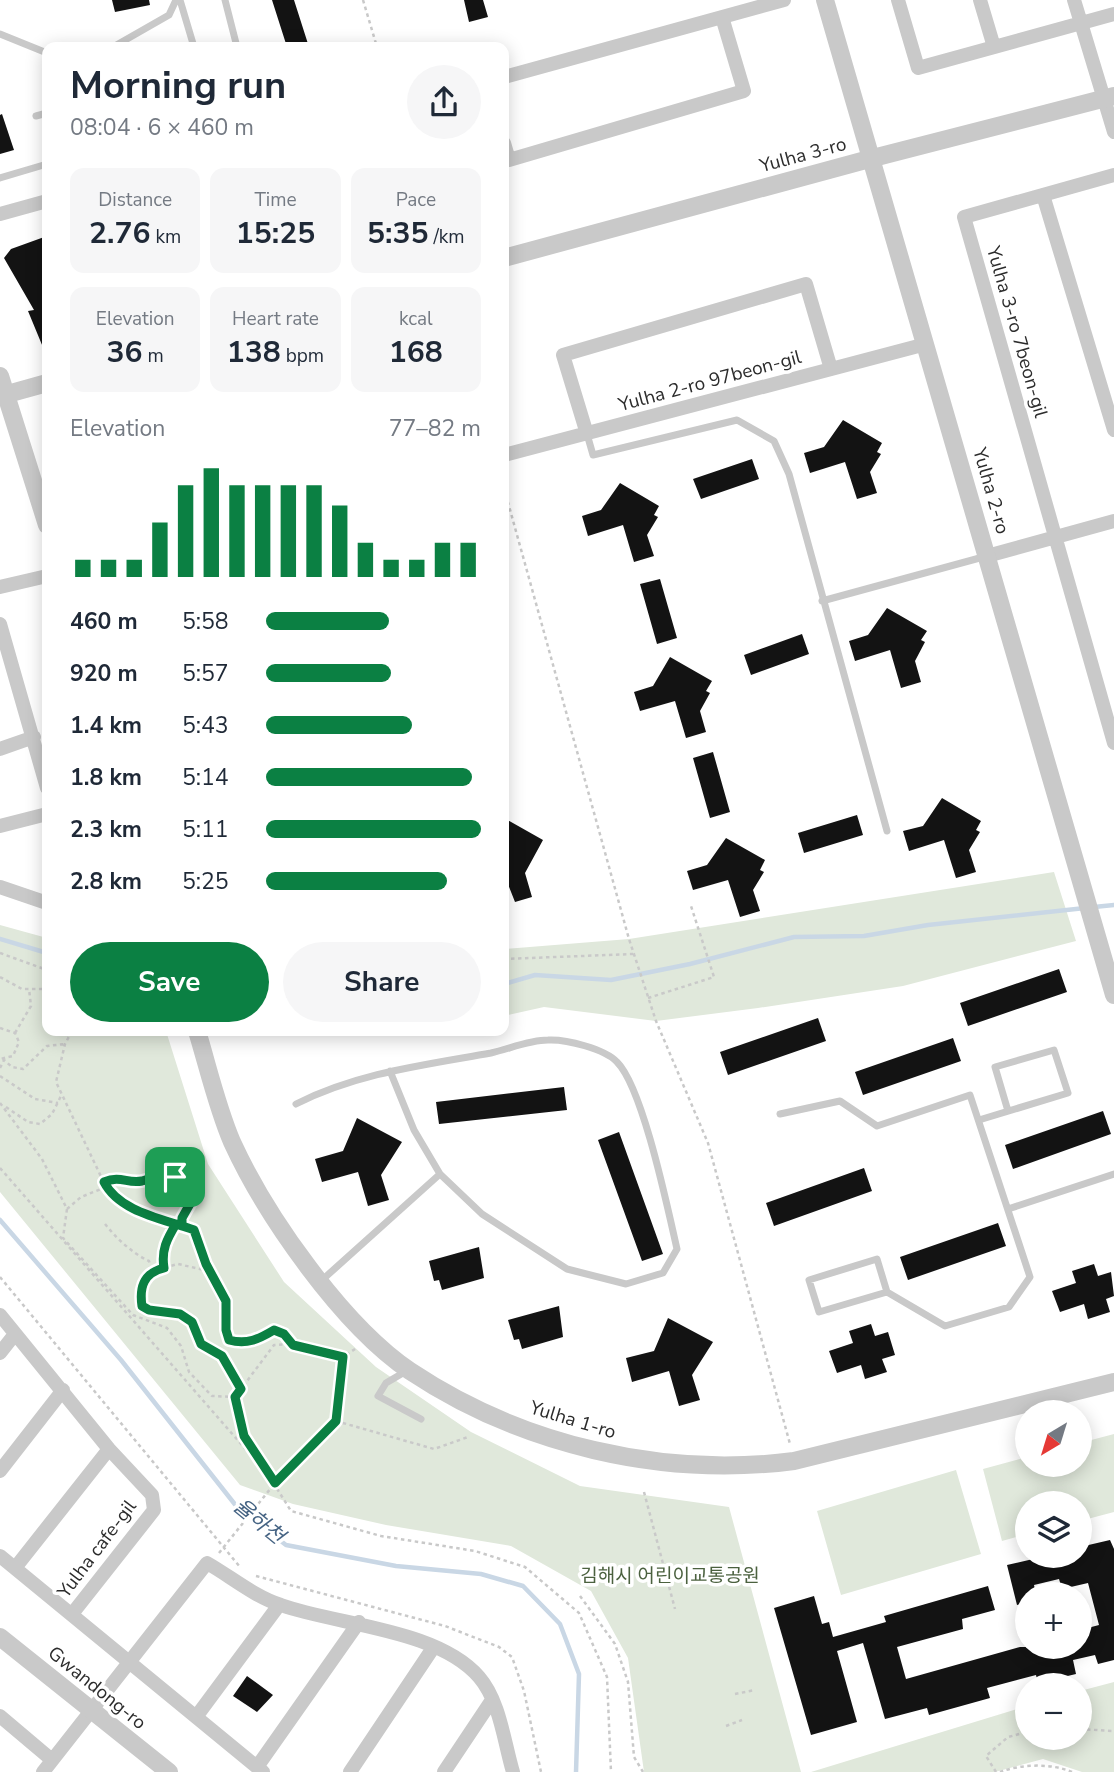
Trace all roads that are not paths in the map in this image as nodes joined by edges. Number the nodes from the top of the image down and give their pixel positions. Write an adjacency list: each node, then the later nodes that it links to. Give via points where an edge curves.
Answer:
1 (178, 0): 12 (lane, via 169,15); 13 (lane)
2 (225, 0): 14 (lane)
3 (784, 0): 9 (street)
4 (825, 0): 22 (street, Yulha 2-ro)
5 (898, 0): 15 (street, via 918,68)
6 (980, 0): 15 (street)
7 (1074, 0): 10 (street)
8 (1114, 14): 10 (street)
9 (722, 17): 17 (street); 23 (street, via 744,90)
10 (1081, 23): 15 (street); 18 (street)
11 (0, 34): 16 (lane)
12 (122, 42)
13 (192, 42)
14 (236, 42)
15 (994, 47)
16 (42, 51)
17 (509, 76)
18 (1109, 98): 21 (street); 22 (street, Yulha 3-ro)
19 (42, 114): 20 (lane)
20 (36, 116)
21 (1114, 132)
22 (873, 158): 30 (street, Yulha 3-ro); 31 (street, Yulha 2-ro)
23 (509, 160)
24 (42, 165): 26 (lane)
25 (1114, 175): 27 (street, Yulha 3-ro 7beon-gil)
26 (0, 178)
27 (1043, 195): 36 (street); 41 (street, Yulha 3-ro 7beon-gil, via 964,217)
28 (42, 202): 29 (street)
29 (0, 214)
30 (509, 257)
31 (926, 344): 32 (street, Yulha 2-ro 97beon-gil); 42 (street, Yulha 2-ro)
32 (831, 369): 37 (street, Yulha 2-ro 97beon-gil); 37 (street, via 806,284 563,355)
33 (0, 376): 35 (street)
34 (42, 384): 35 (street)
35 (3, 395): 39 (street)
36 (1114, 430)
37 (587, 433): 38 (street, Yulha 2-ro 97beon-gil); 45 (lane, via 593,455 737,420 774,440 789,474)
38 (509, 455)
39 (42, 510)
40 (1114, 521): 41 (street)
41 (1055, 537): 42 (street); 49 (street, Yulha 3-ro 7beon-gil)
42 (987, 556): 45 (lane); 57 (street, Yulha 2-ro, via 1095,930)
43 (42, 577): 44 (street)
44 (0, 587)
45 (822, 601): 54 (lane)
46 (0, 624): 47 (street)
47 (6, 664): 48 (street)
48 (34, 737): 50 (street); 51 (street)
49 (1114, 743)
50 (0, 749)
51 (42, 768)
52 (42, 815): 53 (street)
53 (0, 826)
54 (887, 831)
55 (0, 887): 56 (street)
56 (42, 901)
57 (1109, 956): 58 (street, Yulha 2-ro)
58 (1114, 995)
59 (198, 1036): 68 (street, Yulha 1-ro, via 232,1140 272,1217)
60 (390, 1071): 61 (lane, via 330,1087); 65 (lane, via 414,1130); 65 (lane, via 547,1040 577,1043 617,1061 644,1122 677,1249 663,1273 626,1284 567,1269 482,1214)
61 (296, 1104)
62 (1008, 1111): 62 (lane, via 1068,1093 1054,1050 995,1067); 64 (lane)
63 (779, 1114): 64 (lane, via 839,1101 877,1126 970,1095)
64 (979, 1120): 67 (lane)
65 (440, 1174): 68 (lane)
66 (1114, 1174): 67 (lane)
67 (1008, 1209): 69 (lane, via 1030,1277 1009,1307 945,1326)
68 (320, 1282): 73 (street, Yulha 1-ro, via 374,1341)
69 (887, 1292): 69 (lane, via 819,1312 809,1280 877,1259)
70 (0, 1315): 71 (street, Yulha cafe-gil)
71 (15, 1334): 72 (street); 75 (street, Yulha cafe-gil)
72 (0, 1353)
73 (409, 1370): 74 (street, Yulha 1-ro, via 475,1408 548,1437 625,1458 750,1467 794,1461); 76 (lane, via 386,1383 378,1395)
74 (1114, 1382)
75 (63, 1390): 77 (street, Yulha cafe-gil); 78 (street)
76 (421, 1419)
77 (109, 1449): 80 (street); 82 (street, Yulha cafe-gil, via 152,1495 154,1510)
78 (0, 1471)
79 (0, 1556): 80 (street)
80 (15, 1568): 82 (street)
81 (279, 1605): 83 (street); 86 (street, via 207,1563); 90 (street)
82 (72, 1614): 86 (street, Yulha cafe-gil)
83 (359, 1622): 85 (street); 92 (street)
84 (0, 1637): 88 (street, Gwandong-ro)
85 (433, 1648): 87 (street, via 455,1657 480,1677); 95 (street)
86 (129, 1662): 88 (street); 90 (street, Yulha cafe-gil)
87 (492, 1700): 96 (street); 97 (street)
88 (90, 1711): 91 (street); 94 (street, Gwandong-ro)
89 (0, 1716): 91 (street)
90 (195, 1717): 92 (street, Yulha cafe-gil)
91 (52, 1760): 93 (street)
92 (260, 1770)
93 (43, 1772)
94 (169, 1772)
95 (350, 1772)
96 (444, 1772)
97 (513, 1772)

